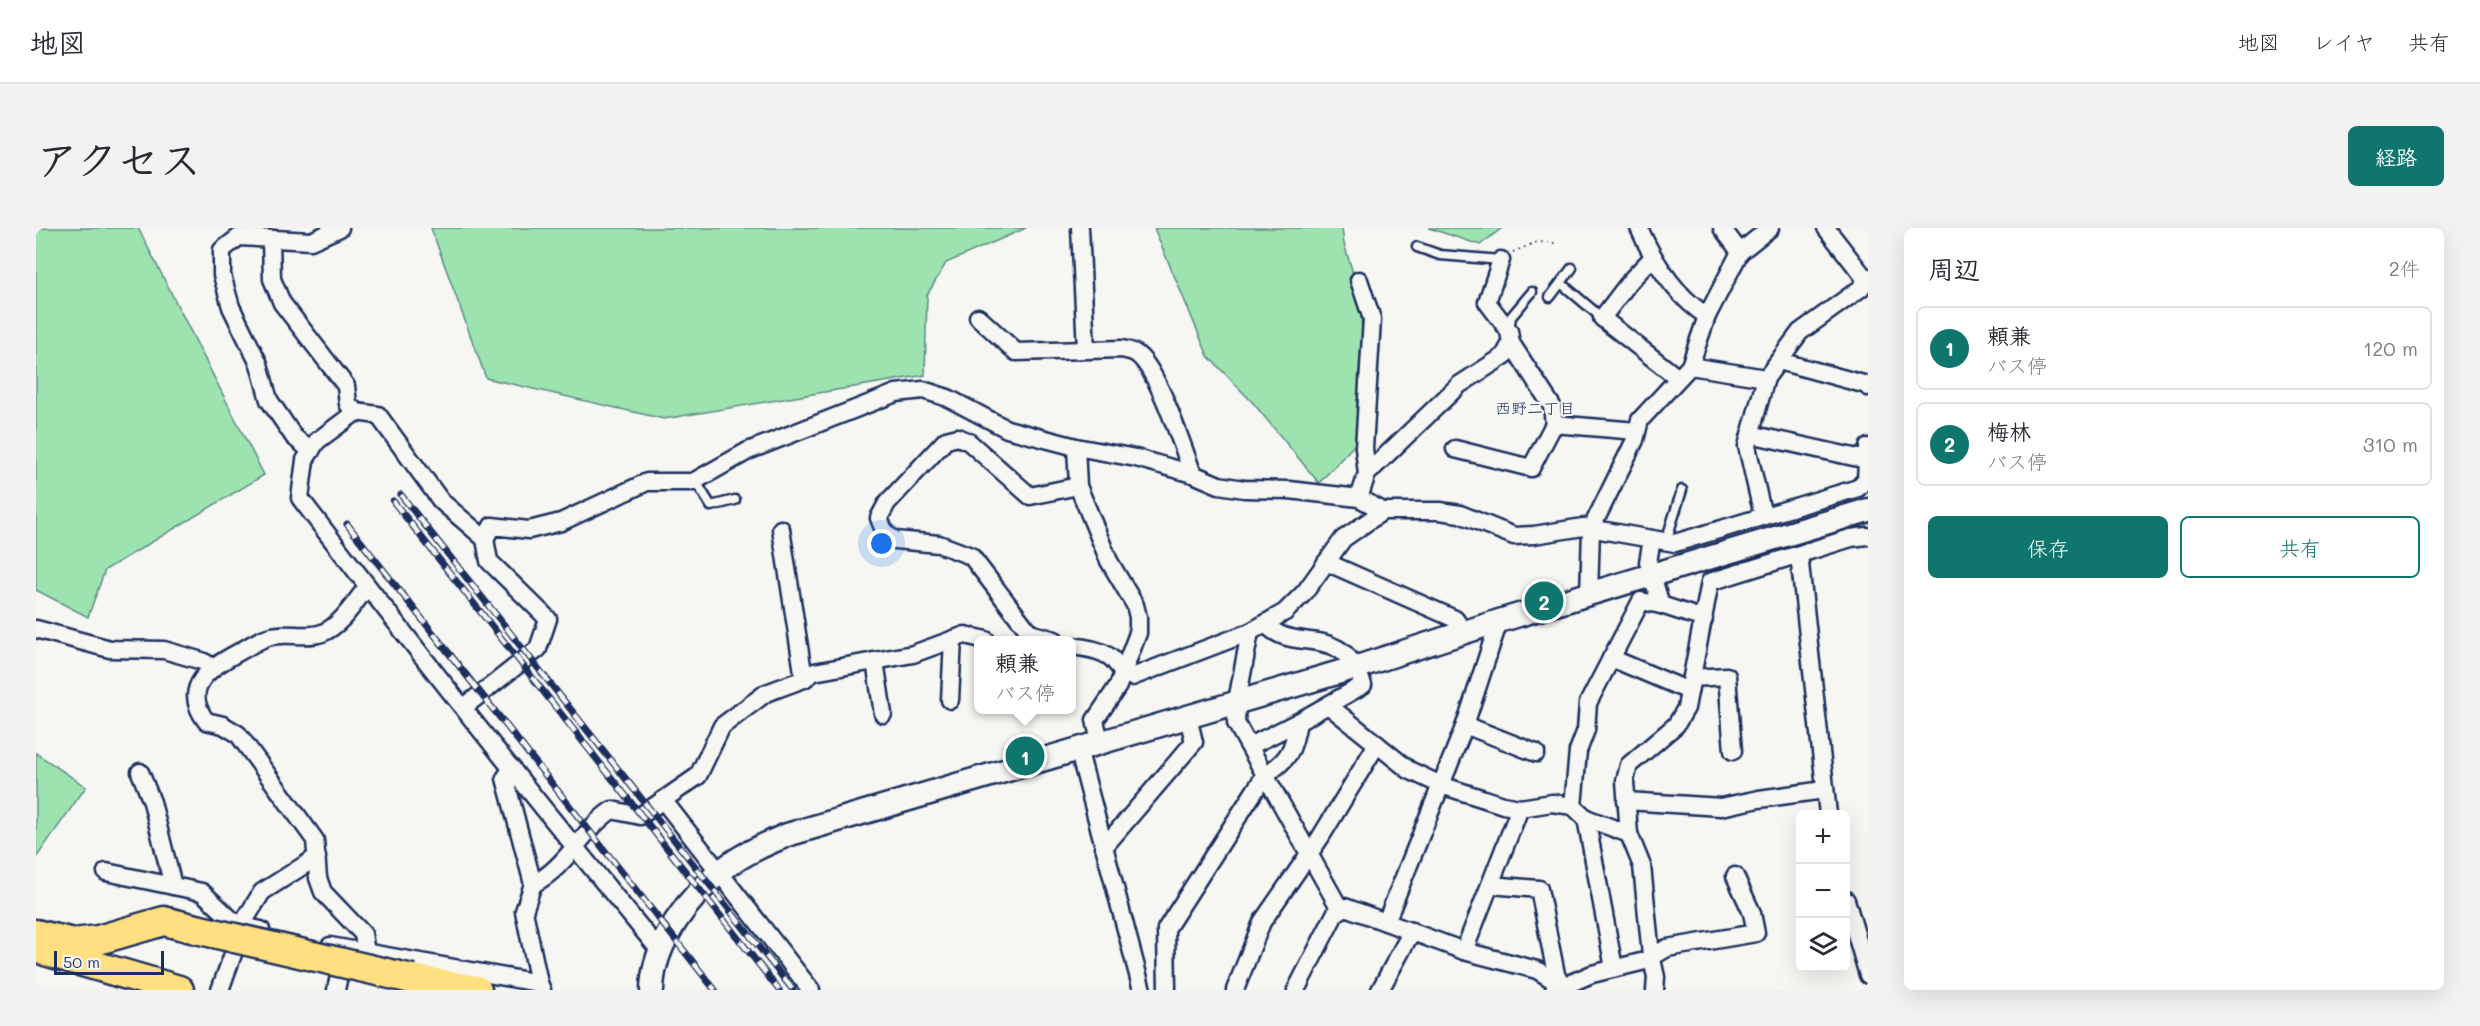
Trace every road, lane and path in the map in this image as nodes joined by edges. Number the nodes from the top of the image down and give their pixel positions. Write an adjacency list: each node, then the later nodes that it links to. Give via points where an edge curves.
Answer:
1 (340, 228): 7 (street, via 311,241)
2 (1080, 228): 23 (street)
3 (1639, 228): 11 (street)
4 (1722, 228): 10 (street)
5 (1770, 228): 10 (street)
6 (1826, 228): 14 (street)
7 (271, 239): 28 (street, via 272,279 282,303 346,386 348,404); 34 (street, via 239,237 222,250 222,275 231,307 259,364 269,400 294,437)
8 (1557, 243): 12 (path, via 1537,242)
9 (1417, 247): 12 (lane, via 1440,255)
10 (1740, 252): 20 (street)
11 (1652, 258): 20 (street, via 1691,306); 21 (street)
12 (1501, 260): 22 (street, via 1487,302)
13 (1572, 268): 16 (lane)
14 (1868, 279): 24 (street, via 1800,332)
15 (1359, 280): 37 (street, via 1372,319 1364,448)
16 (1561, 283): 18 (lane); 21 (lane)
17 (1532, 292): 22 (lane, via 1511,317)
18 (1550, 297)
19 (978, 316): 23 (street, via 1016,352)
20 (1707, 316): 25 (street)
21 (1602, 318): 25 (street)
22 (1510, 337): 29 (street, via 1552,406); 37 (street, via 1504,356 1459,385)
23 (1086, 350): 36 (street, via 1122,349 1135,352 1142,359 1154,377)
24 (1779, 361): 26 (street); 27 (street)
25 (1684, 372): 26 (street); 30 (street, via 1640,420)
26 (1766, 378): 31 (street)
27 (1868, 387)
28 (356, 412): 34 (street, via 317,441); 49 (street, via 378,415 441,501)
29 (1554, 424): 30 (street); 33 (street, via 1531,468)
30 (1637, 431): 47 (street)
31 (1750, 434): 35 (street); 45 (street, via 1747,446)
32 (1076, 447): 36 (street); 38 (street, via 1007,429 948,398 923,390 897,393 758,447); 39 (street)
33 (1455, 448)
34 (311, 451): 54 (street, via 305,460 300,498)
35 (1868, 453): 45 (street, via 1866,478 1858,488)
36 (1193, 474): 41 (street, via 1244,489)
37 (1367, 474): 41 (street)
38 (693, 482): 42 (lane, via 711,506); 49 (street, via 647,482 561,522 528,530 492,526)
39 (1078, 486): 63 (street, via 1030,496 958,436 946,440 886,503 879,518 885,533 895,540 939,544 970,556 1030,633); 71 (street, via 1109,561 1135,605 1138,633)
40 (1682, 490): 50 (lane)
41 (1359, 498): 44 (street)
42 (735, 500)
43 (1868, 510): 53 (street)
44 (1383, 511): 47 (street, via 1460,514 1514,536 1584,526); 52 (street, via 1342,539)
45 (1763, 516): 50 (street, via 1675,543)
46 (781, 529): 72 (street)
47 (1592, 529): 50 (street); 55 (street)
48 (1867, 536): 51 (street)
49 (485, 539): 77 (street, via 489,561 548,619 538,649)
50 (1659, 540): 53 (street, via 1648,562)
51 (1799, 555): 57 (street, via 1710,582); 92 (street)
52 (1326, 562): 59 (street, via 1305,592 1285,612); 62 (street, via 1455,619)
53 (1653, 576): 55 (street); 56 (street)
54 (368, 587): 69 (street, via 335,625 321,633 269,636); 77 (street)
55 (1588, 596): 58 (street)
56 (1662, 605): 57 (street); 67 (street, via 1641,601)
57 (1704, 619): 73 (street)
58 (1499, 621): 62 (street); 81 (street)
59 (1265, 623): 61 (street); 70 (street, via 1274,633 1336,646)
60 (36, 629): 69 (street, via 110,649 164,650)
61 (1250, 632): 71 (street, via 1132,677); 75 (street)
62 (1464, 632): 70 (street)
63 (1041, 636)
64 (974, 637): 65 (street)
65 (953, 639): 68 (street, via 913,654); 74 (street)
66 (1076, 647): 71 (street, via 1110,657)
67 (1611, 658): 73 (street); 95 (street, via 1588,704)
68 (875, 661): 72 (street, via 814,672); 78 (street)
69 (213, 667): 103 (street, via 201,678 196,695 200,713 206,721 238,734 315,840)
70 (1357, 667): 75 (street); 76 (street, via 1363,685)
71 (1123, 673): 82 (street, via 1095,720)
72 (804, 679): 93 (street, via 766,693 722,726 698,776)
73 (1690, 685): 86 (street, via 1727,676); 94 (street, via 1686,708 1676,725 1629,765)
74 (950, 700)
75 (1237, 701): 79 (street); 84 (street, via 1236,723)
76 (1328, 705): 80 (street); 83 (street)
77 (464, 707): 88 (street)
78 (883, 714)
79 (1188, 717): 82 (street); 101 (street, via 1194,742)
80 (1298, 722): 84 (street); 90 (street, via 1293,749 1282,764)
81 (1465, 724): 87 (street); 91 (street)
82 (1100, 742): 85 (street)
83 (1377, 744): 91 (street, via 1409,770); 102 (street)
84 (1250, 746): 90 (street)
85 (1078, 748): 101 (street); 105 (street, via 787,835 749,852)
86 (1732, 751)
87 (1536, 753)
88 (512, 768): 100 (street); 107 (street, via 505,778)
89 (140, 772): 109 (street, via 152,802)
90 (1265, 775): 102 (street); 135 (street, via 1166,929)
91 (1441, 785): 96 (street); 112 (street)
92 (1824, 790): 94 (street, via 1721,807); 97 (street)
93 (663, 800): 100 (street, via 640,816 612,810 598,819); 105 (street)
94 (1626, 801): 99 (street)
95 (1573, 806): 96 (street, via 1552,803); 98 (street)
96 (1520, 808): 108 (street)
97 (1827, 810)
98 (1586, 818): 99 (street); 122 (street)
99 (1629, 834): 121 (street, via 1642,866)
100 (574, 847): 107 (street, via 548,876); 118 (street)
101 (1104, 847): 134 (street)
102 (1308, 853): 110 (street); 136 (street, via 1262,922)
103 (317, 857): 113 (street, via 262,892); 120 (street, via 323,892 363,934)
104 (106, 872): 109 (street)
105 (720, 873): 118 (street, via 682,913); 133 (street)
106 (1735, 876): 121 (street, via 1752,913 1756,933 1677,946)
107 (533, 884): 126 (street, via 524,911)
108 (1490, 885): 119 (street); 125 (street, via 1539,889)
109 (173, 886): 113 (street, via 202,892)
110 (1340, 909): 112 (street, via 1345,907); 137 (street)
111 (1850, 916): 124 (street)
112 (1386, 922): 114 (street)
113 (243, 926): 117 (street); 129 (street)
114 (1412, 932): 119 (street); 138 (street)
115 (36, 934): 131 (highway, bridge, via 74,943 164,921 412,979)
116 (36, 948): 123 (highway)
117 (345, 949): 120 (street); 130 (street)
118 (660, 951): 132 (street)
119 (1464, 951): 125 (street, via 1537,970)
120 (366, 953): 126 (street)
121 (1651, 955): 122 (street, via 1645,961); 139 (street)
122 (1614, 968): 125 (street)
123 (116, 972): 127 (highway); 128 (highway)
124 (1868, 975)
125 (1556, 982)
126 (540, 986)
127 (147, 990)
128 (179, 990)
129 (220, 990)
130 (336, 990)
131 (477, 990)
132 (652, 990)
133 (811, 990)
134 (1142, 990)
135 (1167, 990)
136 (1235, 990)
137 (1296, 990)
138 (1380, 990)
139 (1655, 990)

